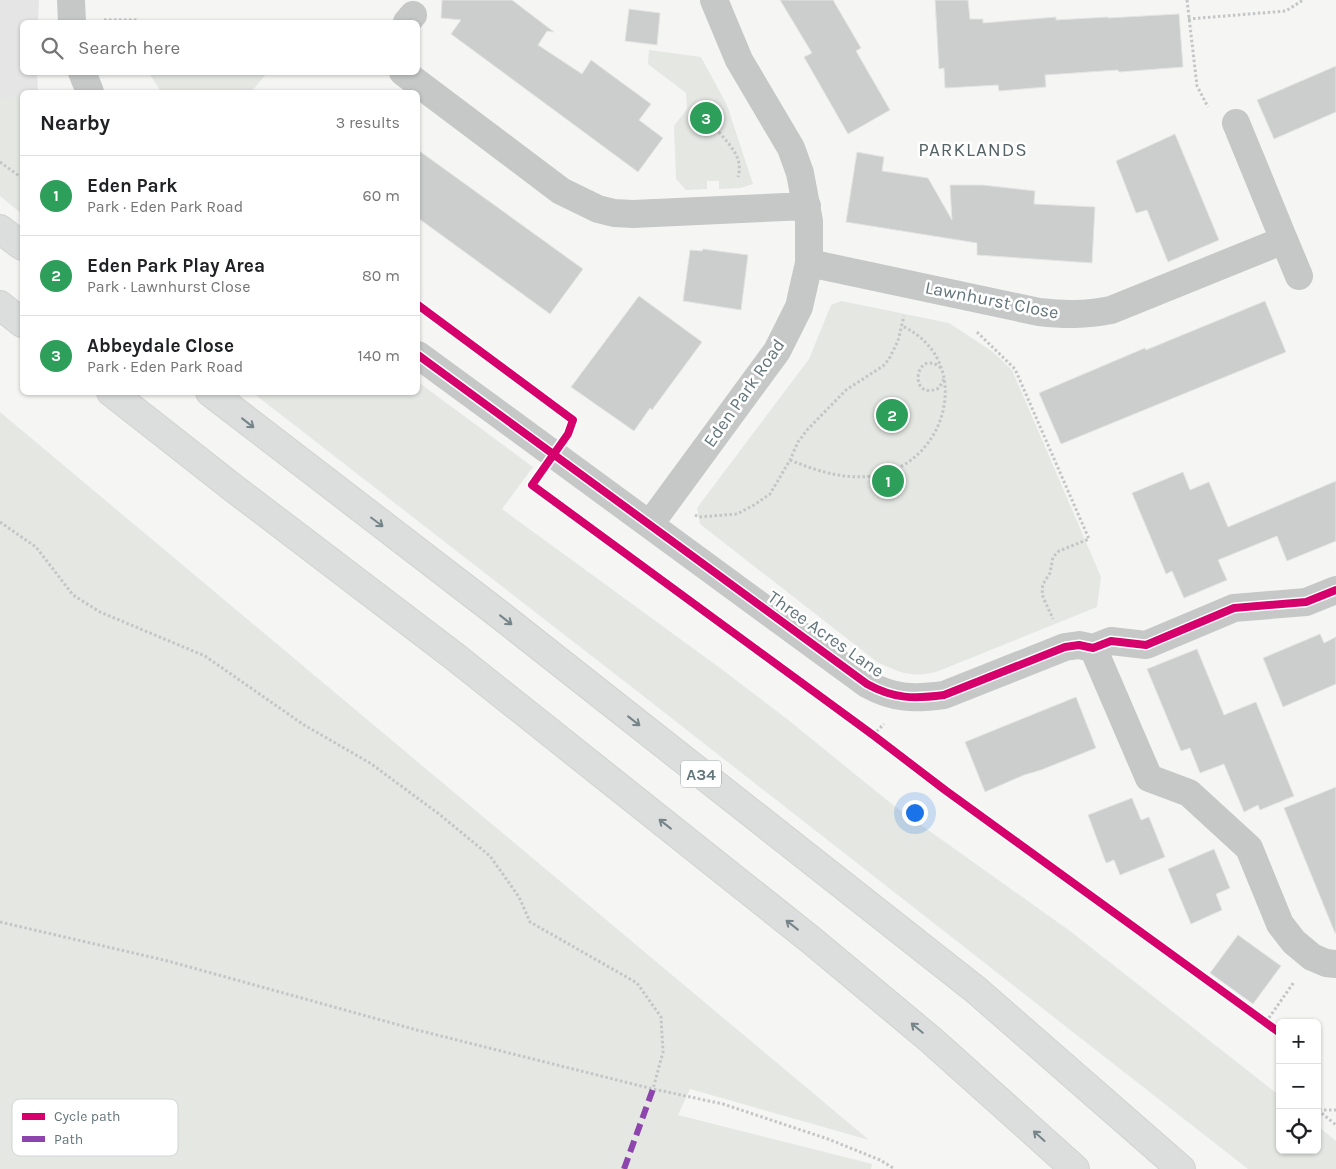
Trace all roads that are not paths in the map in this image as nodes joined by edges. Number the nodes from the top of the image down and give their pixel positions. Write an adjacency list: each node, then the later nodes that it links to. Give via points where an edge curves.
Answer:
1 (71, 0): 3 (street)
2 (714, 0): 8 (street, Eden Park Road, via 730,41 791,148)
3 (84, 20)
4 (83, 75): 6 (street)
5 (406, 75): 8 (street, via 561,191 598,209 634,214)
6 (89, 90)
7 (1236, 123): 10 (street)
8 (808, 206): 12 (street, Eden Park Road)
9 (0, 229): 11 (highway)
10 (1284, 240): 12 (street, Lawnhurst Close, via 1111,310 1088,315 1040,312); 13 (street)
11 (20, 244)
12 (809, 263): 19 (street, Eden Park Road, via 798,307 777,351)
13 (1299, 276)
14 (0, 305): 15 (highway)
15 (20, 321)
16 (420, 356): 19 (street, Three Acres Lane)
17 (115, 395): 23 (highway, one-way to 17, via 931,1040 811,940 454,656)
18 (214, 395): 24 (highway, A34, one-way to 24, via 500,615 976,990)
19 (650, 524): 21 (street, Three Acres Lane, via 866,684 897,696 944,694 1065,647)
20 (1336, 590): 21 (street, Three Acres Lane, via 1306,602 1234,608 1146,645 1111,641)
21 (1093, 648): 22 (street, via 1149,778 1189,793 1249,848 1280,924 1294,942)
22 (1324, 961)
23 (1075, 1169)
24 (1181, 1169)

